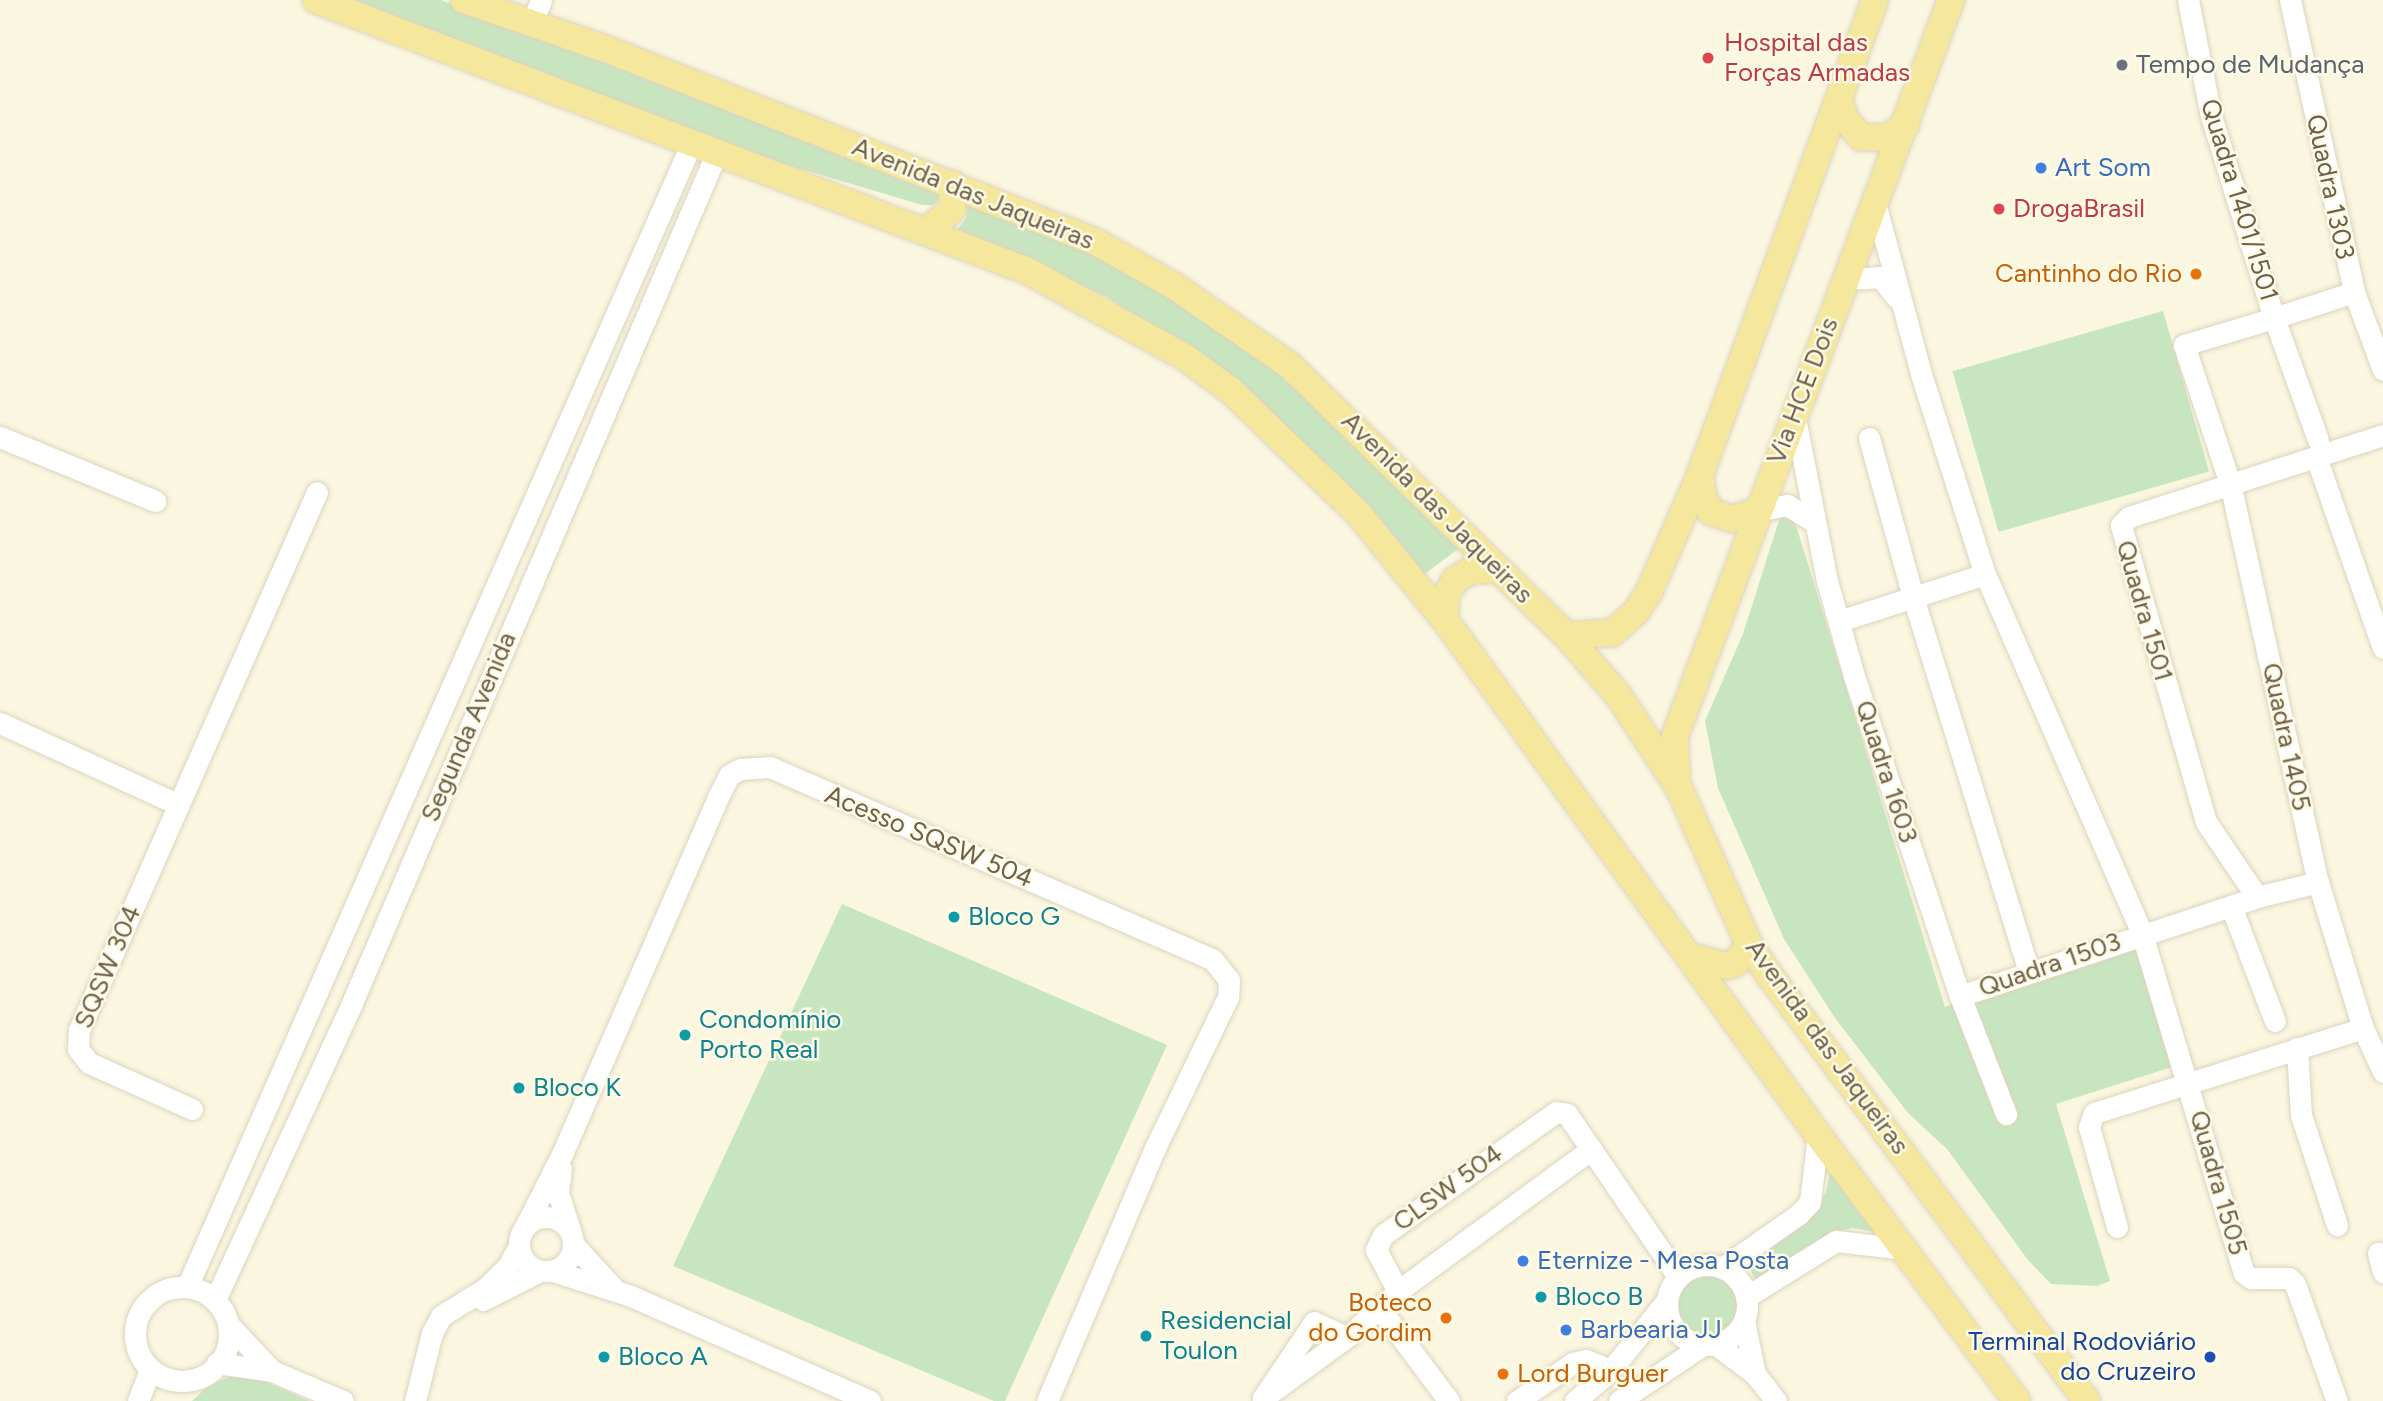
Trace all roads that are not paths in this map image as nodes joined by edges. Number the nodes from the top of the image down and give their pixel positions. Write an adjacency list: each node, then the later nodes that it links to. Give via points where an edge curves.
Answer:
1 (316, 0): 11 (main road, Avenida das Jaqueiras)
2 (464, 0): 8 (main road, Avenida das Jaqueiras)
3 (541, 0): 8 (street)
4 (1875, 0): 9 (main road)
5 (1951, 0): 10 (main road, Via HCE Dois)
6 (2188, 0): 19 (street, Quadra 1401/1501, via 2211,116)
7 (2290, 0): 17 (street, Quadra 1303)
8 (531, 25): 13 (main road, Avenida das Jaqueiras, via 606,49)
9 (1839, 100): 10 (main road, via 1846,120 1861,137 1886,138); 26 (main road)
10 (1906, 125): 14 (main road, Via HCE Dois)
11 (692, 142): 12 (main road, Avenida das Jaqueiras); 68 (street, Segunda Avenida)
12 (717, 152): 15 (main road, Avenida das Jaqueiras); 72 (street, Segunda Avenida, via 352,1003)
13 (953, 184): 15 (main road, via 952,209); 32 (main road, Avenida das Jaqueiras, via 1096,242 1174,286 1289,365)
14 (1875, 203): 16 (main road, Via HCE Dois); 18 (street)
15 (928, 230): 35 (main road, Avenida das Jaqueiras, via 1028,271 1099,307 1230,390 1358,513)
16 (1847, 279): 18 (street, via 1880,277); 21 (main road, Via HCE Dois)
17 (2354, 292): 19 (street); 20 (street, Quadra 1303)
18 (1900, 303): 33 (street)
19 (2274, 318): 25 (street, Quadra 1401/1501); 27 (street, via 2185,345)
20 (2383, 370)
21 (1795, 418): 30 (main road, Via HCE Dois); 31 (street, Quadra 1603)
22 (2383, 435): 25 (street)
23 (0, 437): 29 (street)
24 (1869, 438): 34 (street)
25 (2317, 448): 27 (street); 38 (street)
26 (1700, 475): 30 (main road, via 1711,512 1733,519); 37 (main road, via 1636,612 1603,636)
27 (2230, 483): 42 (street, Quadra 1405); 43 (street, Quadra 1501, via 2129,517 2120,531 2206,822)
28 (317, 492): 41 (street, SQSW 304)
29 (155, 501)
30 (1756, 511): 31 (street, via 1787,505); 40 (main road, Via HCE Dois, via 1675,736)
31 (1813, 521): 36 (street, Quadra 1603)
32 (1497, 569): 35 (main road, via 1470,571 1455,580 1446,596); 37 (main road, Avenida das Jaqueiras)
33 (1985, 574): 34 (street); 45 (street)
34 (1913, 597): 36 (street); 48 (street)
35 (1445, 620): 47 (main road, Avenida das Jaqueiras)
36 (1839, 621): 49 (street, Quadra 1603)
37 (1566, 635): 40 (main road, Avenida das Jaqueiras, via 1618,695)
38 (2383, 648)
39 (0, 723): 41 (street)
40 (1678, 786): 46 (main road, Avenida das Jaqueiras)
41 (177, 804): 55 (street, SQSW 304, via 77,1041 81,1056 100,1070)
42 (2318, 882): 43 (street, Quadra 1503); 51 (street, Quadra 1405)
43 (2257, 897): 44 (street, Quadra 1503)
44 (2231, 906): 45 (street, Quadra 1503); 50 (street)
45 (2142, 934): 48 (street, Quadra 1503); 54 (street, Quadra 1503)
46 (1749, 944): 47 (main road, via 1736,963 1727,966); 98 (main road, Avenida das Jaqueiras)
47 (1692, 957): 57 (main road, Avenida das Jaqueiras)
48 (2029, 972): 49 (street, Quadra 1503)
49 (1960, 996): 56 (street, Quadra 1503)
50 (2275, 1021)
51 (2363, 1028): 52 (street, Quadra 1505); 53 (street, Quadra 1405)
52 (2297, 1048): 54 (street, Quadra 1505); 60 (street, via 2301,1115)
53 (2383, 1072)
54 (2189, 1082): 61 (street, Quadra 1505, via 2101,1108 2091,1116 2089,1127); 99 (street, Quadra 1505, via 2244,1273 2251,1278 2289,1278 2295,1284)
55 (192, 1109)
56 (2006, 1114)
57 (1818, 1135): 64 (main road); 65 (street, via 1810,1202)
58 (1591, 1149): 67 (street); 69 (street, CLSW 504); 69 (street, CLSW 504, via 1567,1114 1551,1115 1383,1235 1376,1250)
59 (563, 1152): 62 (street, Acesso SQSW 504); 63 (street, Acesso SQSW 504, via 558,1193); 91 (street, Acesso SQSW 504, via 719,795 729,775 741,769 770,767 1212,959 1229,980 1228,997 1155,1148)
60 (2337, 1225)
61 (2117, 1227)
62 (521, 1237): 63 (street, via 547,1216 562,1221); 66 (street, via 525,1262); 79 (street, Acesso SQSW 504, via 508,1266 486,1288 441,1317)
63 (572, 1237): 66 (street, via 566,1264); 70 (street, Acesso SQSW 504)
64 (1904, 1248): 71 (street, via 1836,1241); 97 (main road)
65 (1722, 1268): 67 (street, via 1699,1266); 71 (street, via 1733,1275)
66 (546, 1271): 70 (street, Acesso SQSW 504); 79 (street, Acesso SQSW 504, via 456,1317)
67 (1678, 1276): 73 (street)
68 (187, 1287): 72 (street); 81 (street, via 164,1290 139,1314 137,1349)
69 (1398, 1291): 74 (street, CLSW 504)
70 (619, 1293): 90 (street, Acesso SQSW 504)
71 (1746, 1297): 75 (street)
72 (215, 1300): 76 (street)
73 (1666, 1301): 78 (street, via 1673,1328); 82 (street)
74 (1380, 1309): 77 (street, CLSW 504); 92 (street)
75 (1744, 1321): 78 (street, via 1727,1340); 84 (street)
76 (229, 1325): 80 (street, via 225,1353); 83 (street)
77 (1347, 1337)
78 (1709, 1345): 84 (street); 95 (street)
79 (428, 1355): 89 (street, Acesso SQSW 504)
80 (218, 1363): 83 (street); 85 (street, via 197,1378)
81 (150, 1369): 85 (street); 86 (street)
82 (1611, 1370): 93 (street, via 1586,1360 1573,1363); 94 (street)
83 (272, 1371): 88 (street)
84 (1755, 1374): 96 (street)
85 (177, 1381): 87 (street)
86 (138, 1401)
87 (170, 1401)
88 (343, 1401)
89 (415, 1401)
90 (870, 1401)
91 (1047, 1401)
92 (1449, 1401)
93 (1517, 1401)
94 (1574, 1401)
95 (1619, 1401)
96 (1776, 1401)
97 (2017, 1401)
98 (2087, 1401)
99 (2337, 1401)

